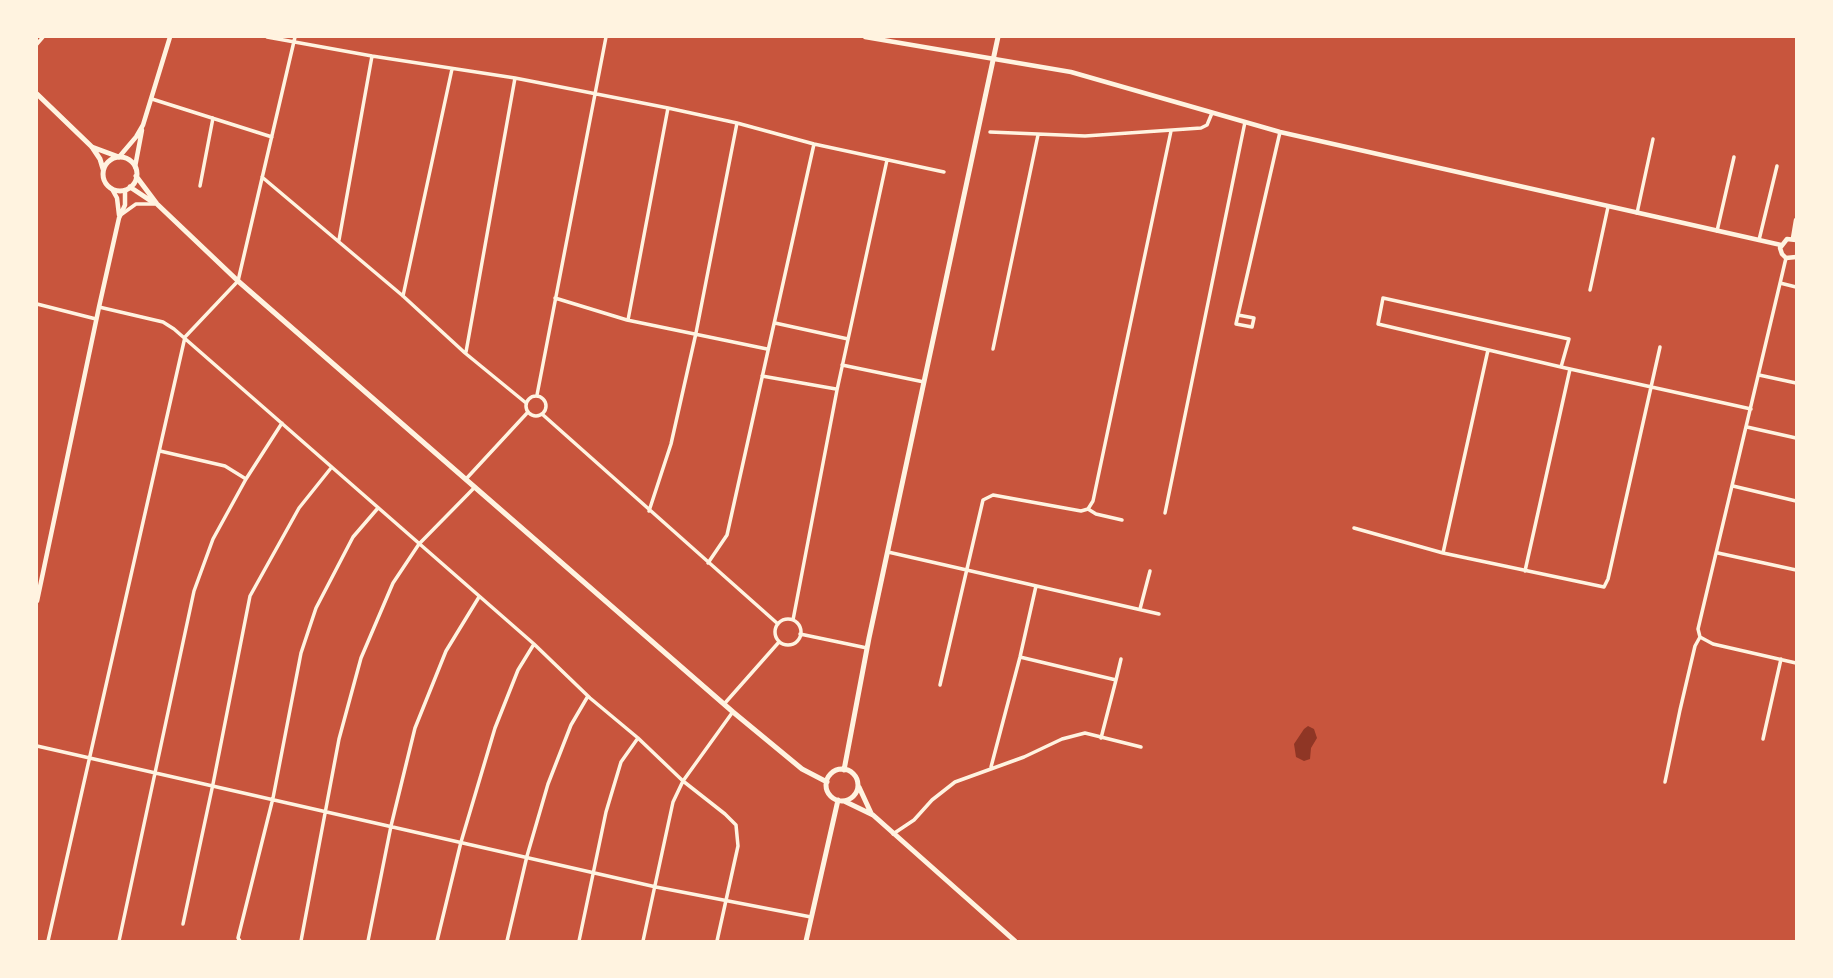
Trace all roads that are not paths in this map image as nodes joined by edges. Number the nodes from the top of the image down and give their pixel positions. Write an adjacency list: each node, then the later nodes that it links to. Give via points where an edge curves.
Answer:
1 (43, 37): 8 (street)
2 (170, 37): 15 (street)
3 (267, 37): 7 (street)
4 (606, 37): 14 (street)
5 (865, 37): 10 (street)
6 (998, 37): 10 (main road)
7 (294, 40): 9 (street); 26 (street)
8 (37, 44)
9 (372, 57): 11 (street); 50 (street)
10 (994, 58): 17 (street, via 1072,72); 79 (main road)
11 (453, 68): 12 (street); 58 (street)
12 (515, 78): 14 (street); 73 (street)
13 (37, 94): 29 (main road)
14 (594, 94): 16 (street); 59 (street)
15 (152, 99): 18 (street); 21 (street)
16 (668, 108): 20 (street); 64 (street)
17 (1212, 113): 19 (street); 22 (street, via 1204,127)
18 (214, 118): 26 (street); 39 (street)
19 (1245, 122): 24 (street); 101 (street)
20 (737, 123): 28 (street); 66 (street)
21 (142, 125): 31 (street); 34 (street)
22 (1171, 131): 25 (street); 99 (street, via 1094,501)
23 (990, 132): 25 (street)
24 (1280, 132): 43 (street); 62 (street)
25 (1039, 134): 71 (street)
26 (272, 137): 38 (street)
27 (1653, 139): 44 (street)
28 (814, 144): 32 (street); 65 (street)
29 (92, 147): 31 (main road); 35 (main road)
30 (1734, 157): 47 (street)
31 (119, 158): 34 (main road); 35 (main road, via 108,162)
32 (887, 159): 36 (street); 68 (street)
33 (1777, 166): 49 (street)
34 (135, 167): 37 (main road)
35 (103, 172): 40 (main road)
36 (944, 172)
37 (136, 176): 41 (main road); 42 (main road)
38 (262, 177): 50 (street); 54 (street)
39 (200, 186)
40 (112, 189): 41 (main road); 45 (street)
41 (128, 189): 42 (main road); 45 (street)
42 (157, 204): 45 (street, via 136,204); 54 (main road)
43 (1608, 206): 44 (street); 57 (street)
44 (1637, 213): 47 (street)
45 (119, 218): 61 (street)
46 (1796, 220): 48 (street)
47 (1717, 231): 49 (street)
48 (1794, 239): 51 (street)
49 (1759, 240): 51 (street)
50 (339, 242): 58 (street)
51 (1781, 245): 53 (street)
52 (1796, 257): 53 (street)
53 (1787, 258): 55 (street)
54 (238, 281): 67 (street); 94 (main road)
55 (1780, 284): 56 (street); 77 (street)
56 (1796, 288)
57 (1590, 290)
58 (403, 296): 73 (street)
59 (555, 298): 64 (street); 83 (street)
60 (37, 304): 63 (street)
61 (99, 307): 63 (street); 67 (street, via 163,321)
62 (1238, 315): 62 (street, via 1236,324 1252,327 1254,318)
63 (96, 319): 115 (street)
64 (627, 320): 66 (street)
65 (775, 323): 68 (street); 70 (street)
66 (696, 333): 70 (street); 100 (street, via 671,444)
67 (185, 337): 88 (street); 91 (street)
68 (848, 339): 74 (street)
69 (1660, 347): 81 (street)
70 (768, 349): 78 (street)
71 (993, 349)
72 (1488, 350): 75 (street); 75 (street, via 1378,324 1382,298 1569,339); 106 (street)
73 (465, 353): 84 (street)
74 (842, 365): 79 (street); 82 (street)
75 (1561, 368): 76 (street)
76 (1570, 369): 81 (street); 112 (street)
77 (1759, 375): 80 (street); 85 (street)
78 (762, 376): 82 (street); 108 (street, via 727,535)
79 (924, 382): 105 (main road)
80 (1796, 383)
81 (1651, 387): 85 (street); 112 (street, via 1604,587)
82 (837, 390): 118 (street)
83 (537, 395): 84 (street); 87 (street, via 545,401)
84 (526, 403): 86 (street)
85 (1751, 410): 89 (street)
86 (528, 412): 87 (street); 94 (street)
87 (542, 414): 100 (street)
88 (282, 423): 92 (street); 93 (street)
89 (1747, 427): 90 (street); 96 (street)
90 (1796, 438)
91 (160, 451): 93 (street, via 225,466); 139 (street)
92 (331, 468): 98 (street); 146 (street, via 299,508 250,596)
93 (246, 479): 142 (street, via 213,539 194,591)
94 (466, 479): 95 (main road)
95 (475, 486): 104 (street); 132 (main road)
96 (1733, 486): 97 (street); 107 (street)
97 (1796, 500)
98 (378, 508): 104 (street); 148 (street, via 353,537 316,608 302,653)
99 (1088, 509): 102 (street); 109 (street, via 993,495 983,500)
100 (649, 511): 108 (street)
101 (1165, 513)
102 (1122, 520)
103 (1354, 528): 106 (street)
104 (419, 544): 114 (street); 150 (street, via 393,583 361,658)
105 (888, 552): 109 (street); 124 (main road)
106 (1443, 552): 112 (street)
107 (1718, 552): 110 (street); 121 (street, via 1698,629)
108 (708, 563): 119 (street)
109 (967, 570): 113 (street); 130 (street)
110 (1796, 570)
111 (1150, 571): 116 (street)
112 (1525, 571)
113 (1036, 586): 116 (street); 125 (street)
114 (479, 597): 123 (street); 152 (street, via 446,651 415,728)
115 (37, 601)
116 (1140, 609): 117 (street)
117 (1159, 614)
118 (793, 620): 119 (street); 120 (street)
119 (778, 624): 122 (street)
120 (800, 634): 122 (street, via 790,645); 124 (street)
121 (1700, 637): 127 (street); 145 (street)
122 (779, 642): 132 (street)
123 (534, 644): 131 (street); 154 (street, via 518,670 495,728)
124 (867, 649): 141 (main road)
125 (1020, 657): 129 (street); 140 (street)
126 (1121, 659): 129 (street)
127 (1781, 659): 128 (street); 136 (street)
128 (1796, 663)
129 (1116, 680): 135 (street)
130 (940, 685)
131 (588, 696): 134 (street); 155 (street, via 559,752)
132 (724, 704): 133 (main road)
133 (733, 712): 143 (street); 144 (main road, via 802,769)
134 (638, 738): 143 (street); 156 (street, via 621,762)
135 (1101, 738): 138 (street); 140 (street, via 1085,733 1062,739)
136 (1763, 739)
137 (37, 746): 139 (street)
138 (1141, 747)
139 (90, 757): 142 (street); 162 (street)
140 (991, 768): 153 (street, via 955,782)
141 (844, 770): 144 (main road, via 835,771); 147 (main road, via 852,773)
142 (154, 771): 146 (street); 163 (street)
143 (683, 781): 157 (street, via 673,802); 158 (street, via 736,825 738,846)
144 (827, 782): 149 (main road, via 828,791)
145 (1665, 782)
146 (213, 785): 148 (street); 160 (street)
147 (858, 785): 149 (main road, via 855,794); 151 (main road)
148 (273, 798): 150 (street); 161 (street)
149 (841, 801): 151 (main road); 159 (main road)
150 (324, 811): 152 (street); 164 (street)
151 (873, 816): 153 (main road)
152 (391, 826): 154 (street); 165 (street)
153 (893, 834): 172 (main road)
154 (461, 842): 155 (street); 166 (street)
155 (527, 856): 156 (street); 167 (street)
156 (595, 871): 157 (street); 168 (street)
157 (656, 887): 158 (street); 169 (street)
158 (726, 901): 159 (street); 170 (street)
159 (811, 918): 171 (main road)
160 (183, 924)
161 (239, 940)
162 (48, 941)
163 (119, 941)
164 (300, 941)
165 (368, 941)
166 (437, 941)
167 (506, 941)
168 (579, 941)
169 (643, 941)
170 (717, 941)
171 (806, 941)
172 (1015, 941)

